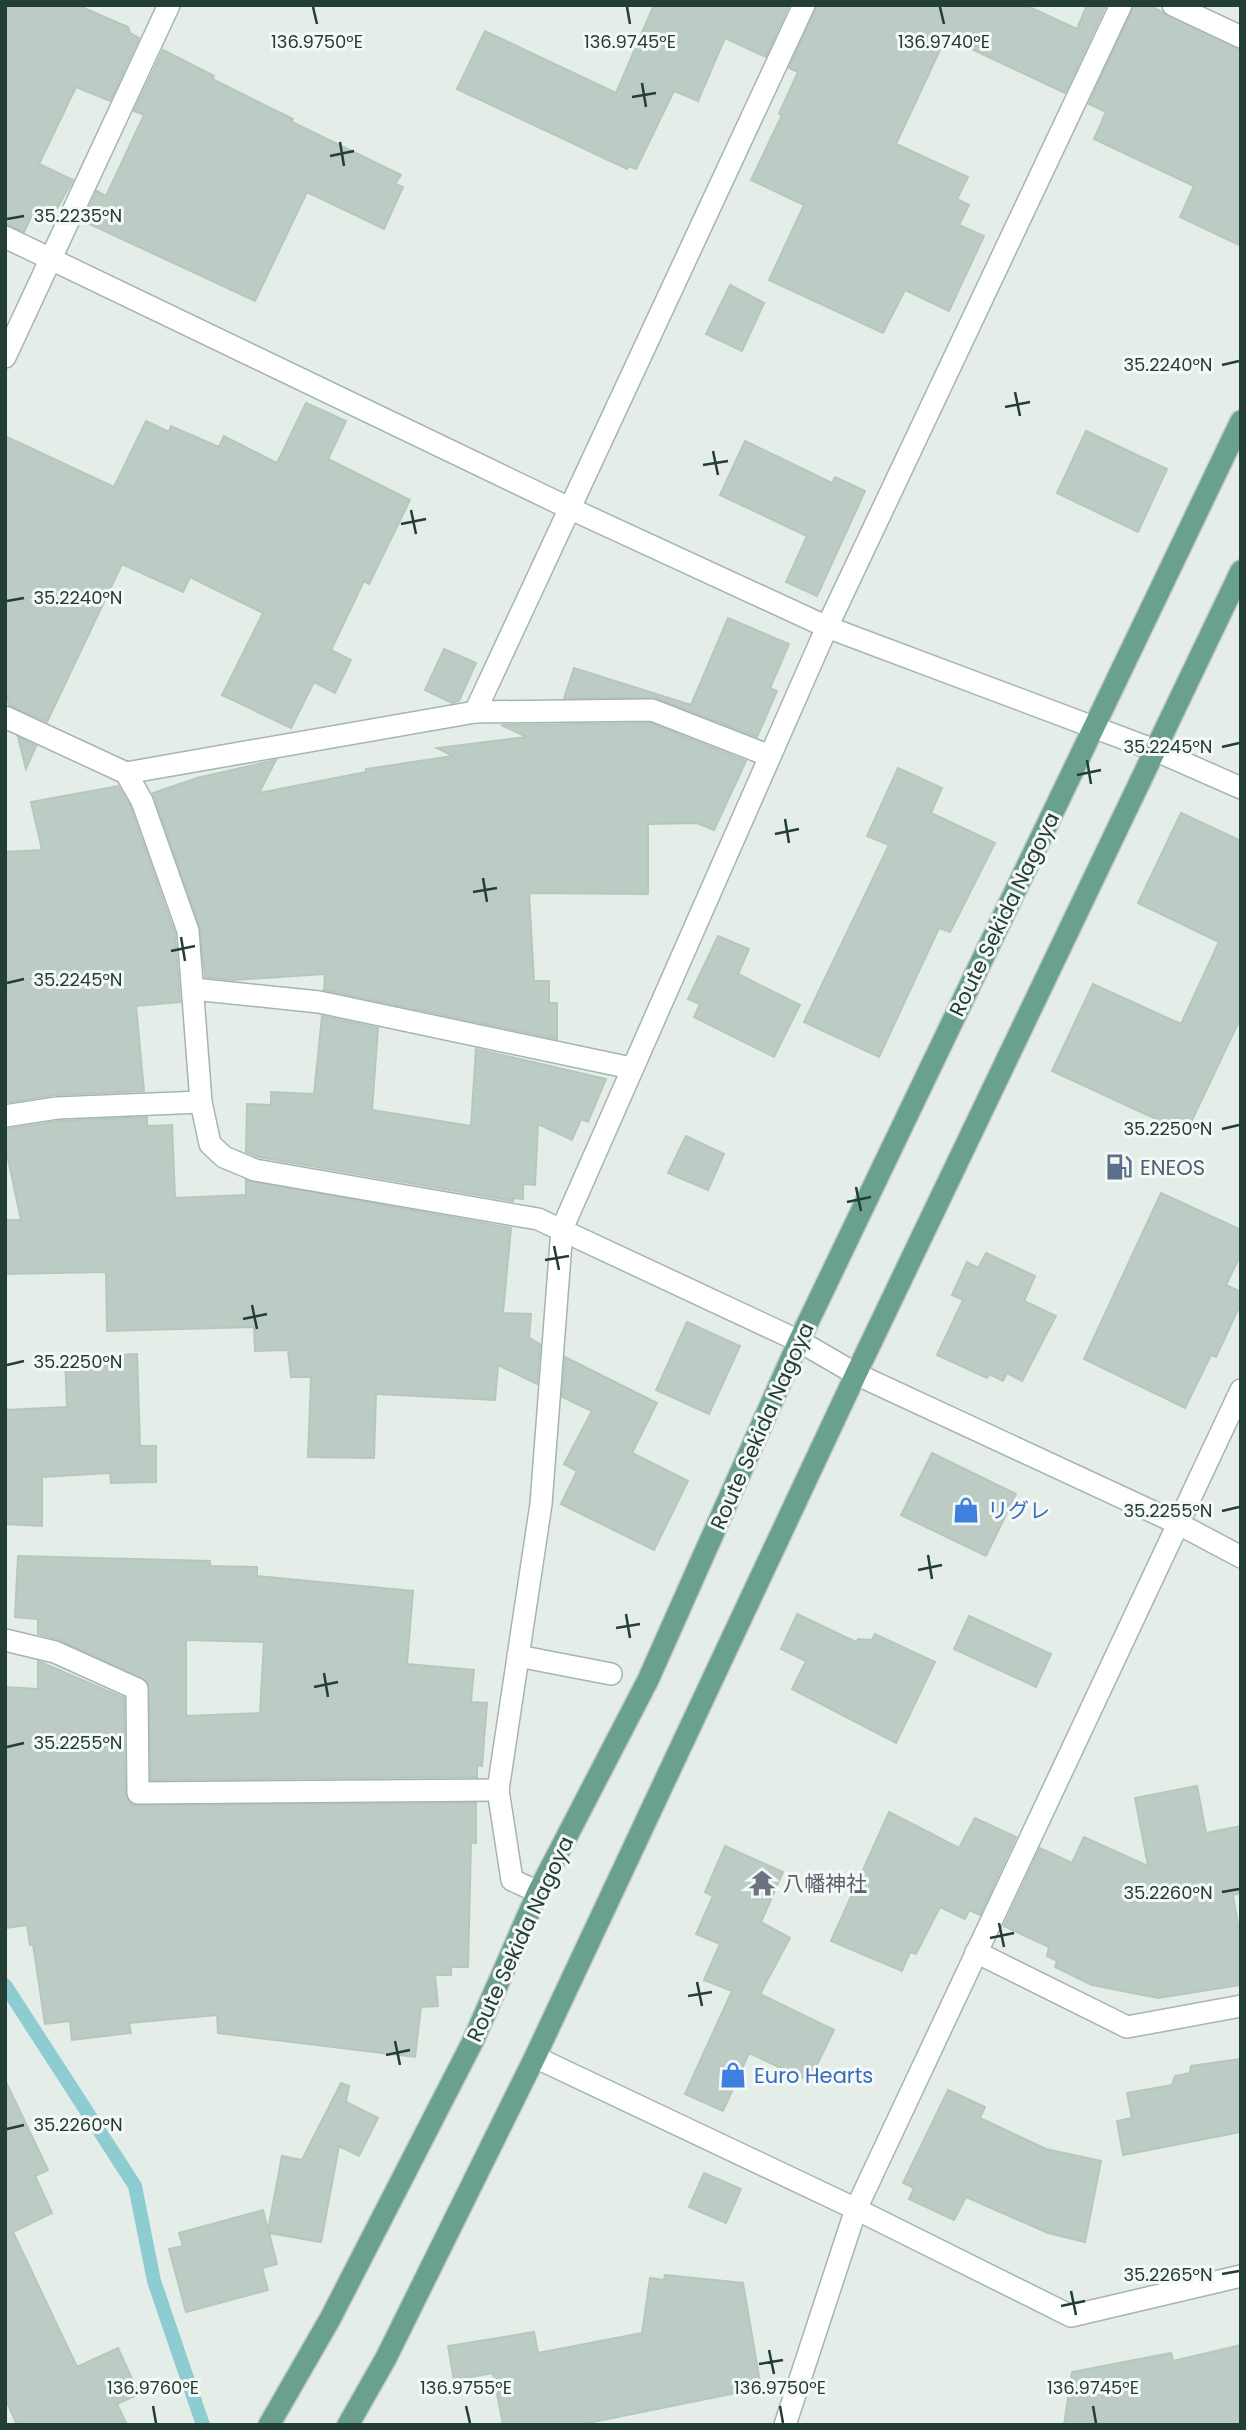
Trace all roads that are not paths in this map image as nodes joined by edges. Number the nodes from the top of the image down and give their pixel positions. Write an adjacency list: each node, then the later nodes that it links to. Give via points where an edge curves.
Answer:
1 (169, 5): 7 (street)
2 (804, 5): 10 (street)
3 (1121, 5): 12 (street)
4 (1174, 5): 5 (street)
5 (1241, 37)
6 (5, 237): 7 (street)
7 (52, 259): 8 (street); 10 (street)
8 (5, 357)
9 (1241, 421): 15 (main road, Route Sekida Nagoya)
10 (569, 508): 12 (street); 13 (street)
11 (1241, 571): 16 (main road)
12 (827, 627): 15 (street); 17 (street)
13 (475, 712): 17 (street, via 652,710); 18 (street)
14 (5, 717): 18 (street)
15 (1093, 727): 16 (street); 25 (main road, Route Sekida Nagoya)
16 (1157, 751): 19 (street); 26 (main road)
17 (770, 756): 21 (street)
18 (126, 773): 20 (street, via 142,801 181,903)
19 (1241, 789)
20 (194, 989): 21 (street, via 319,1002); 22 (street)
21 (631, 1068): 24 (street)
22 (201, 1102): 23 (street, via 57,1108); 24 (street, via 210,1144 224,1157 255,1170 538,1219)
23 (5, 1116)
24 (562, 1229): 25 (street); 31 (street, via 541,1504)
25 (799, 1341): 26 (street); 34 (main road, Route Sekida Nagoya, via 648,1680)
26 (856, 1374): 28 (street); 37 (main road)
27 (1241, 1390): 28 (street)
28 (1177, 1523): 29 (street); 35 (street)
29 (1241, 1557)
30 (5, 1640): 33 (street, via 55,1652 136,1689 138,1793)
31 (518, 1656): 32 (street); 33 (street)
32 (611, 1674)
33 (498, 1790): 34 (street, via 512,1880)
34 (538, 1892): 40 (main road, Route Sekida Nagoya, via 472,2041 330,2319)
35 (976, 1952): 36 (street, via 1127,2027); 38 (street)
36 (1241, 2006)
37 (535, 2057): 38 (street); 41 (main road, via 386,2358)
38 (856, 2209): 39 (street, via 1071,2316); 42 (street)
39 (1241, 2276)
40 (269, 2425)
41 (348, 2425)
42 (785, 2425)

